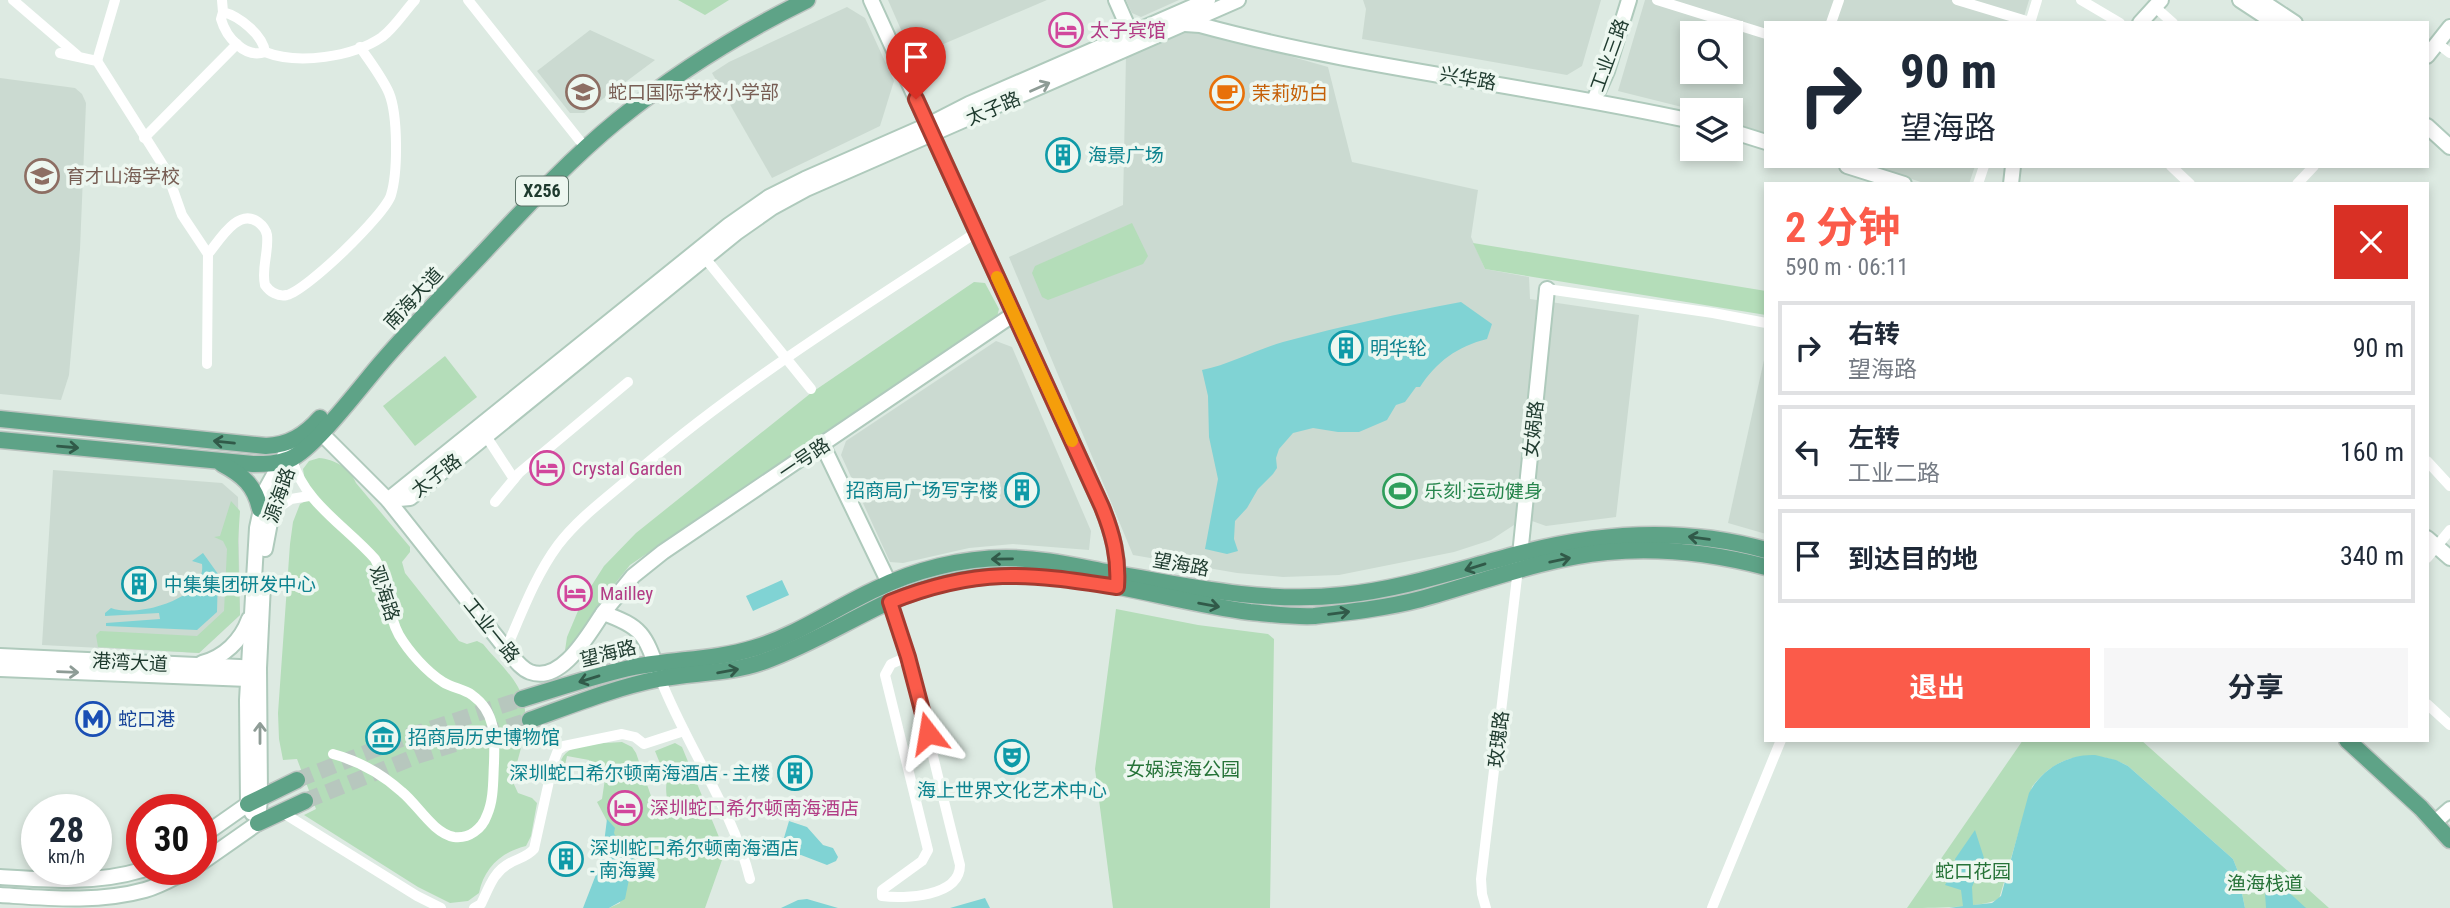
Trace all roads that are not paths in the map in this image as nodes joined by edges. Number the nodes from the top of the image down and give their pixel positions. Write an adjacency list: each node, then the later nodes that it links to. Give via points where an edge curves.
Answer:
1 (13, 0): 44 (street)
2 (115, 0): 45 (street)
3 (222, 0): 23 (street)
4 (415, 0): 39 (street, via 384,36)
5 (468, 0): 52 (street)
6 (785, 0): 52 (main road, 南海大道 / X256, via 682,60)
7 (807, 0): 72 (main road, 南海大道 / X256, via 714,50 618,120 530,202)
8 (871, 0): 49 (main road)
9 (1116, 0): 35 (main road)
10 (1208, 0): 35 (main road, 太子路)
11 (1238, 0): 22 (main road, 太子路)
12 (1620, 0): 46 (main road, 工业三路)
13 (1629, 0): 46 (main road, 工业三路)
14 (1657, 0): 34 (street)
15 (1839, 0): 24 (street)
16 (1957, 0): 25 (street)
17 (2037, 0): 26 (street)
18 (2081, 0): 27 (street)
19 (2240, 0): 30 (main road)
20 (2260, 0): 31 (main road)
21 (2158, 3): 28 (main road); 29 (street)
22 (1222, 7): 32 (main road, 太子路); 36 (main road, via 1223,19)
23 (223, 12): 38 (street, via 222,23); 40 (street, via 253,31)
24 (1832, 21)
25 (2027, 21)
26 (2030, 21)
27 (2117, 21)
28 (2142, 21)
29 (2172, 21)
30 (2272, 21)
31 (2292, 21)
32 (1184, 24): 36 (main road, 兴华路); 49 (main road, 太子路, one-way to 32)
33 (2450, 27): 37 (main road)
34 (1764, 33)
35 (1131, 34): 49 (main road, 太子路, via 969,104)
36 (1243, 37): 46 (main road, 兴华路)
37 (2437, 43): 42 (main road); 43 (street)
38 (237, 44): 40 (street, via 252,53); 51 (street)
39 (360, 47): 40 (street, via 299,60); 62 (street, via 388,92 393,110 394,181 386,206 307,283 287,295 274,294 265,285 267,236 253,219 233,224)
40 (265, 52)
41 (60, 53): 44 (street)
42 (2429, 53)
43 (2450, 53)
44 (80, 58): 45 (street)
45 (97, 61): 51 (street)
46 (1594, 100): 47 (main road, 兴华路)
47 (1680, 118)
48 (2429, 128): 54 (main road)
49 (930, 129): 61 (main road); 63 (main road, 太子路, via 792,196); 82 (main road, 太子路, via 796,183 750,209)
50 (1743, 135): 53 (main road)
51 (144, 138): 62 (street, via 166,170 182,215)
52 (580, 141): 72 (main road, 南海大道 / X256, via 391,336)
53 (1764, 141)
54 (2450, 146)
55 (1853, 168): 58 (main road)
56 (2173, 168): 59 (street)
57 (2311, 168): 60 (street)
58 (1898, 182)
59 (2188, 182)
60 (2299, 182)
61 (977, 233): 65 (main road); 67 (street)
62 (208, 254): 68 (street)
63 (705, 258): 67 (street); 73 (main road, 太子路)
64 (1547, 289): 66 (street); 92 (main road, 女娲路)
65 (1014, 314): 76 (main road, 一号路); 94 (main road, via 1109,524)
66 (1764, 323)
67 (787, 357): 70 (street); 99 (street, via 693,424 567,534 545,565)
68 (207, 365)
69 (628, 382): 80 (street)
70 (811, 389)
71 (0, 419): 75 (main road, one-way to 71, via 266,446)
72 (321, 427): 75 (main road, 南海大道 / X256); 78 (main road, 南海大道 / X256); 83 (main road, 工业一路)
73 (486, 436): 80 (street); 82 (main road, 太子路)
74 (0, 440): 77 (main road, one-way to 77)
75 (292, 442): 78 (main road, 源海路)
76 (823, 446): 95 (main road); 98 (main road, 一号路, via 645,565)
77 (213, 460): 78 (main road); 86 (main road, via 248,481)
78 (285, 461): 84 (street, 观海路); 86 (main road, 源海路, via 265,491)
79 (2429, 463): 81 (street)
80 (514, 479): 85 (street)
81 (2450, 486)
82 (409, 491): 83 (main road); 87 (main road)
83 (387, 493): 87 (main road, 工业一路)
84 (309, 496): 86 (street); 114 (street, 观海路, via 375,559 398,634 413,653 442,682 472,695 493,722 492,796 487,816 469,836 447,834 382,776)
85 (495, 502)
86 (266, 511): 97 (main road, 源海路); 104 (main road, 源海路)
87 (409, 526): 99 (main road, 工业一路)
88 (2450, 530): 89 (street)
89 (2430, 548): 91 (main road)
90 (1764, 550): 92 (main road, 望海路, one-way to 92, via 1643,534 1586,539)
91 (2450, 558)
92 (1519, 561): 93 (main road, 望海路, one-way to 93, via 1646,550 1733,559); 94 (main road, 望海路, via 1376,591 1235,610); 131 (street, 玫瑰路, via 1482,879)
93 (1764, 567)
94 (1118, 580): 95 (main road, 望海路, one-way to 95, via 1052,562 1005,558 955,563); 96 (main road, 望海路, via 1005,574 953,581)
95 (889, 583): 105 (main road, 望海路, via 757,647)
96 (890, 602): 101 (street); 105 (main road, 望海路, one-way to 96, via 716,673 763,662)
97 (252, 612): 102 (main road, via 233,645); 104 (main road, 源海路)
98 (603, 613): 99 (main road, 工业一路, via 573,656 552,670 541,674 527,671); 105 (main road, via 634,626 645,639)
99 (506, 649)
100 (0, 656): 102 (main road, 港湾大道)
101 (908, 657): 101 (street, via 960,872 949,886 896,898 881,896 882,890 922,861 928,850 885,675 891,664)
102 (197, 665): 104 (main road, 港湾大道)
103 (0, 669): 104 (main road, 港湾大道, one-way to 104)
104 (252, 671): 116 (main road, 源海路)
105 (658, 671): 106 (main road, 望海路, one-way to 106, via 603,674); 108 (main road, 望海路); 110 (street)
106 (522, 699)
107 (2429, 706): 109 (street)
108 (530, 720)
109 (2450, 725)
110 (684, 731): 125 (street); 130 (street, via 644,744 622,734 558,750 534,849 501,869)
111 (1780, 742): 132 (street)
112 (2349, 742): 120 (main road)
113 (2364, 742): 120 (main road)
114 (332, 754)
115 (297, 780): 116 (main road)
116 (254, 801): 119 (main road, 源海路); 121 (main road)
117 (305, 801): 118 (main road)
118 (280, 811): 119 (main road); 129 (street)
119 (258, 823): 122 (main road)
120 (2446, 823)
121 (217, 826)
122 (217, 852)
123 (126, 874): 124 (main road, via 82,880)
124 (0, 877)
125 (750, 879)
126 (158, 885): 128 (main road, via 115,896)
127 (0, 895): 128 (main road)
128 (29, 902)
129 (441, 908)
130 (474, 908)
131 (1486, 908)
132 (1712, 908)

